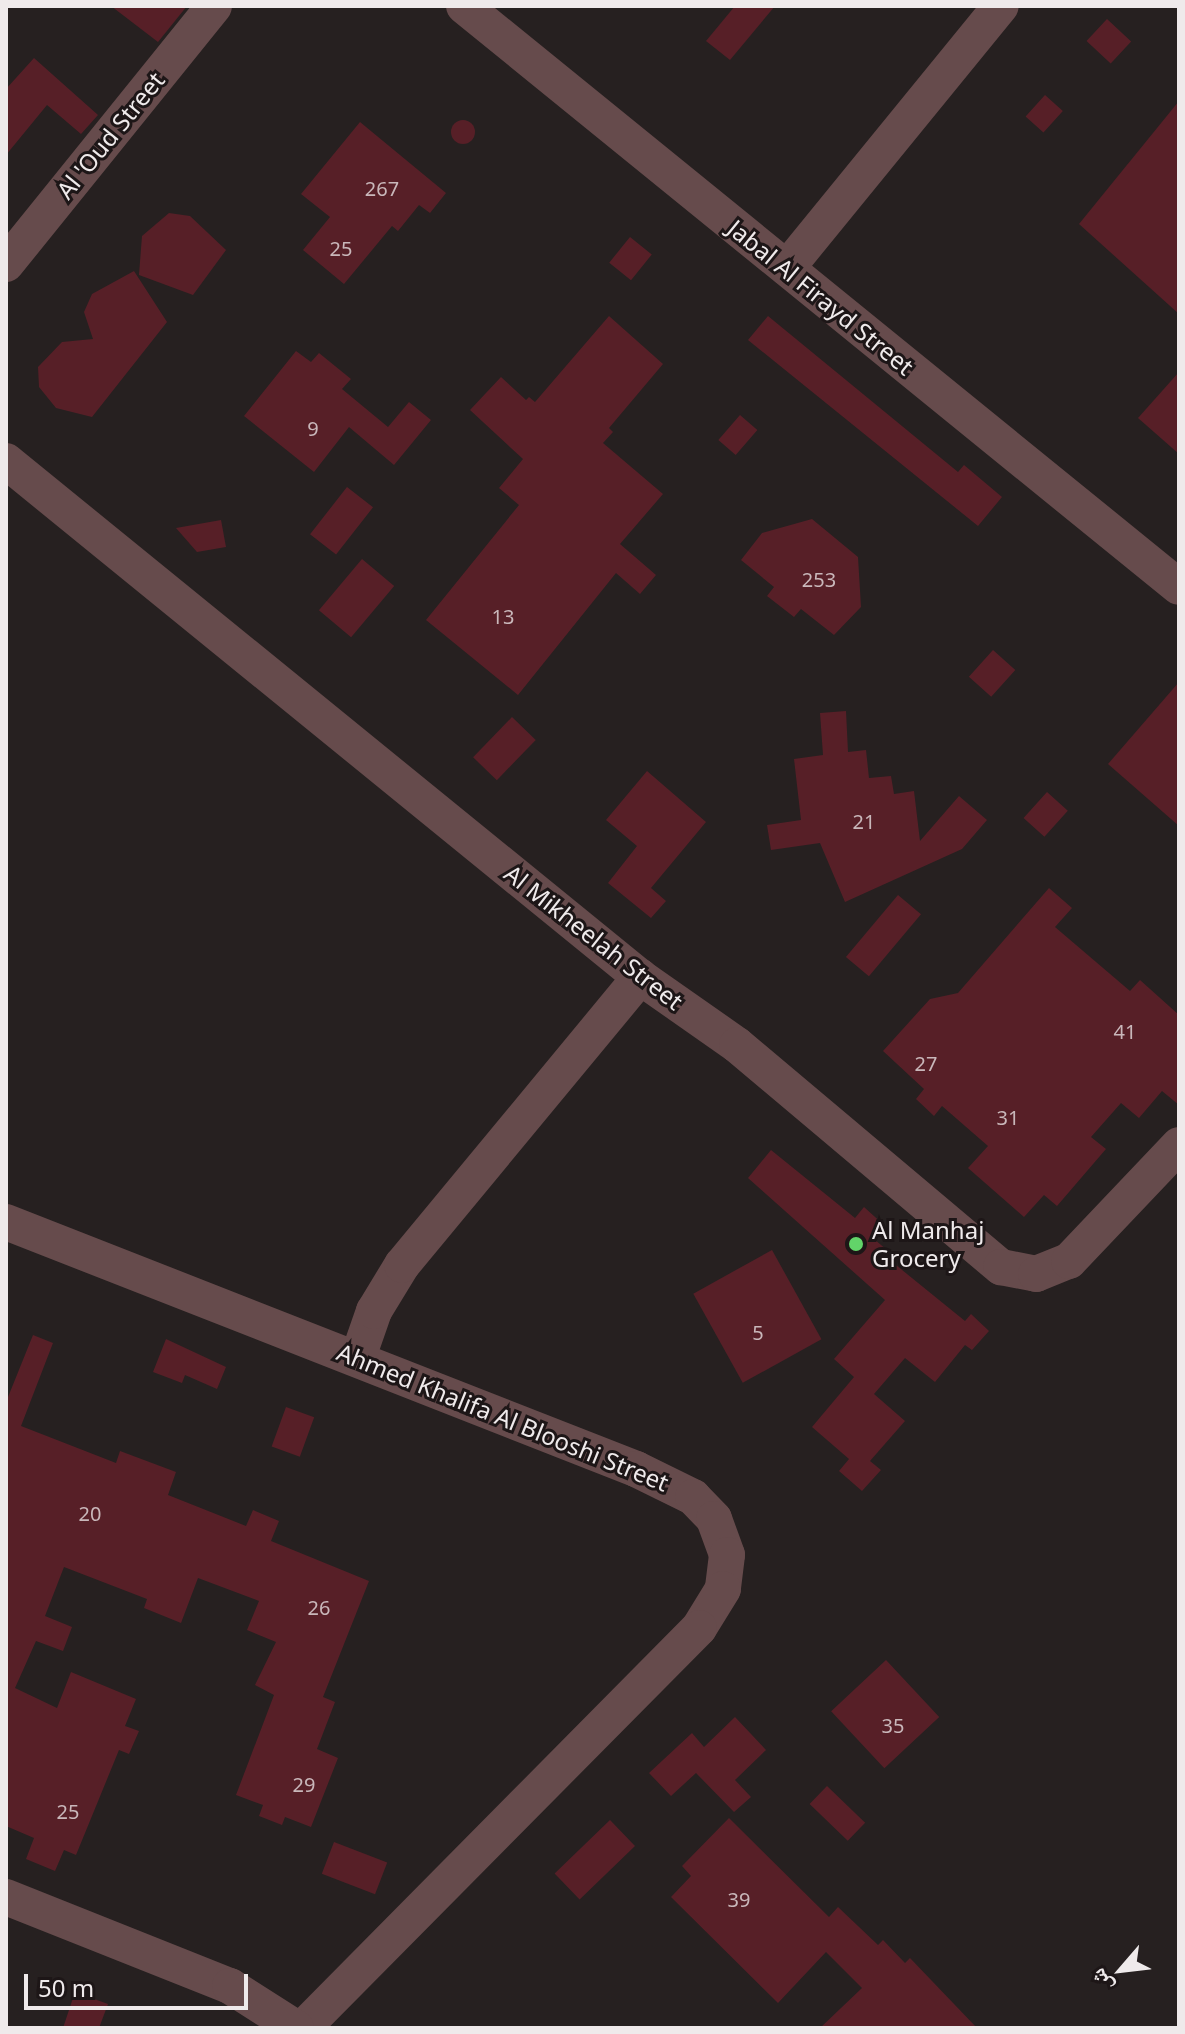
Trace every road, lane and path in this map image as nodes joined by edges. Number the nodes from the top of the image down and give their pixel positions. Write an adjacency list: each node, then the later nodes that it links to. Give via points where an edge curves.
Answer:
1 (214, 6): 4 (street, Al 'Oud Street)
2 (464, 6): 5 (street, Jabal Al Firayd Street)
3 (1001, 6): 5 (street)
4 (6, 264)
5 (787, 268): 7 (street, Jabal Al Firayd Street)
6 (6, 461): 8 (street, Al Mikheelah Street)
7 (1179, 587)
8 (640, 977): 9 (street, Al Mikheelah Street, via 737,1045 986,1256 1018,1274 1045,1272 1069,1261); 11 (street, via 402,1265 374,1311)
9 (1179, 1145)
10 (6, 1222): 11 (street, Ahmed Khalifa Al Blooshi Street)
11 (358, 1357): 14 (street, Ahmed Khalifa Al Blooshi Street, via 682,1491 714,1519 727,1555 723,1589 699,1628)
12 (6, 1897): 13 (street, via 230,1986)
13 (296, 2028)
14 (303, 2028)

